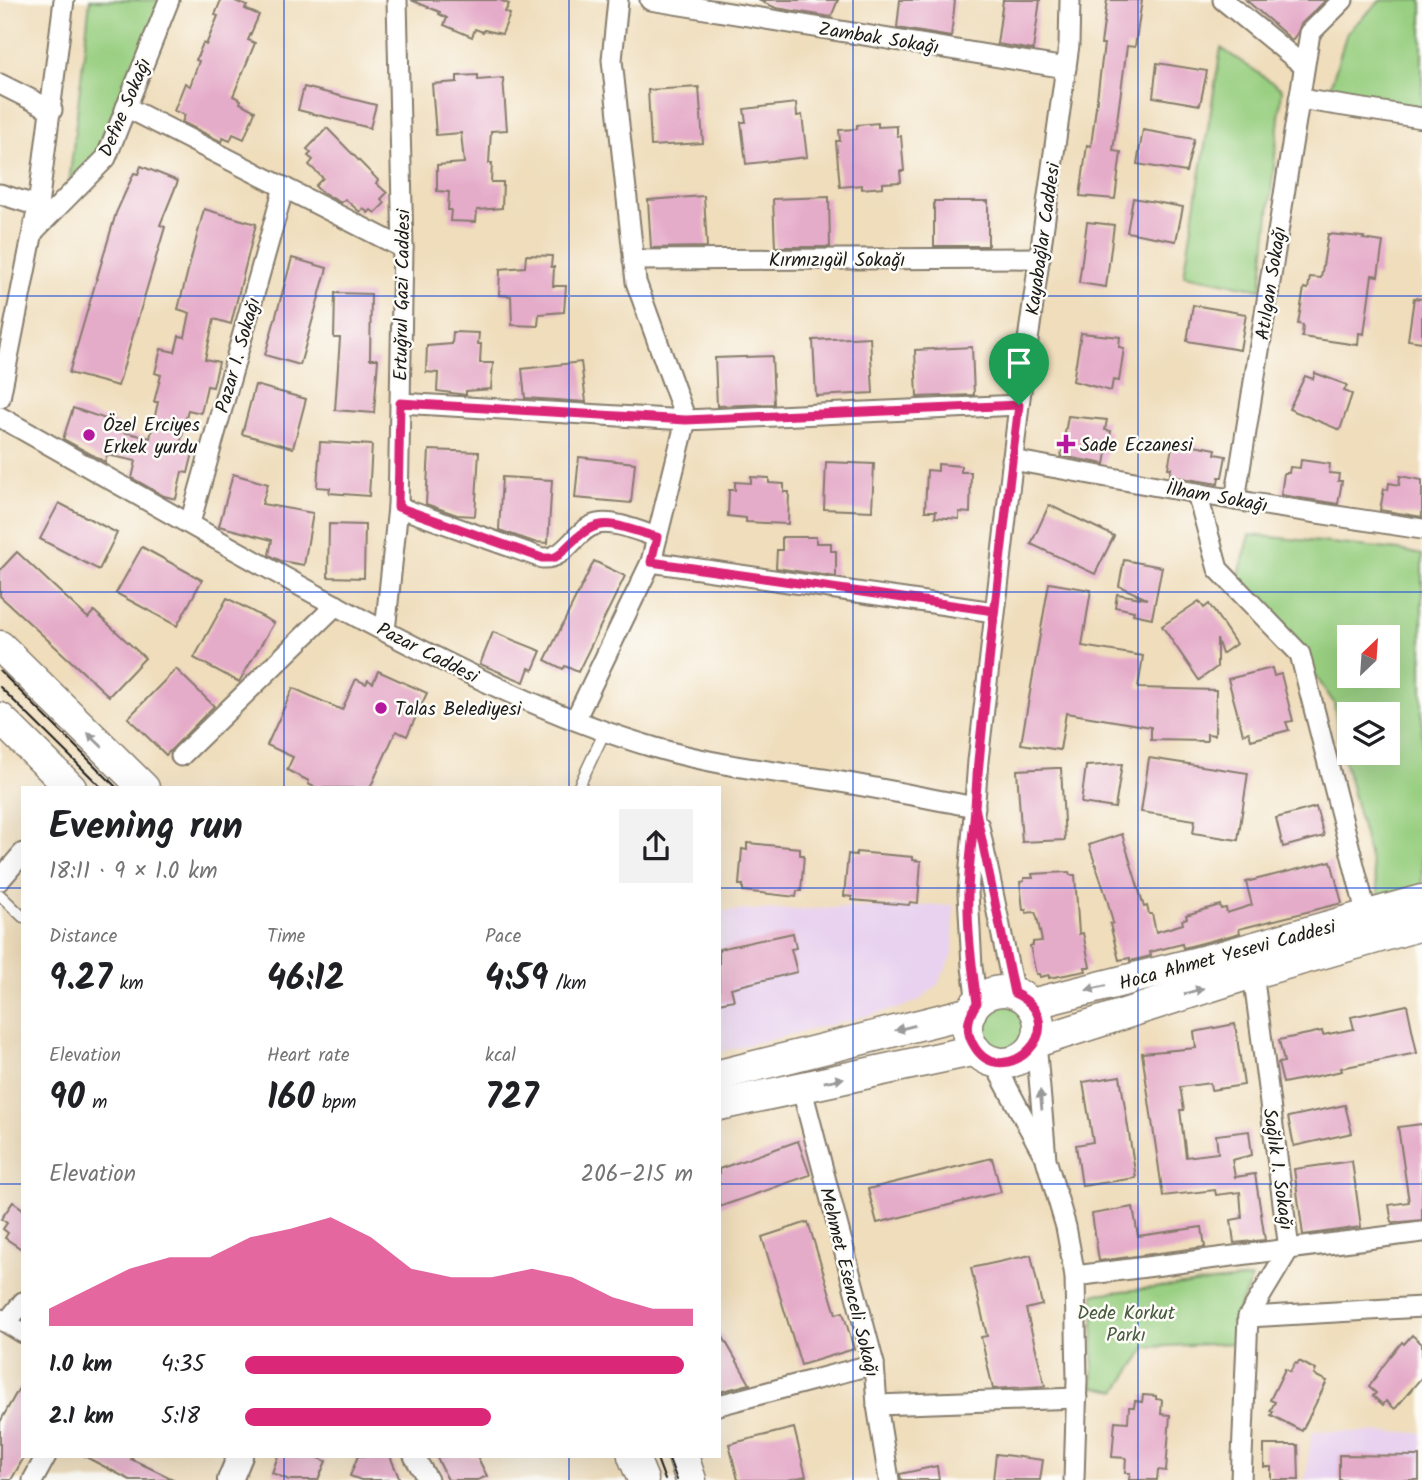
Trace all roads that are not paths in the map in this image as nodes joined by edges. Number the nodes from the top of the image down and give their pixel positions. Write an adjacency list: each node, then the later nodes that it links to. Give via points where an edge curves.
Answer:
1 (64, 0): 16 (street)
2 (169, 0): 15 (street, Defne Sokağı)
3 (397, 0): 22 (street, Ertuğrul Gazi Caddesi)
4 (618, 0): 24 (street, via 612,60)
5 (650, 0): 12 (street, Zambak Sokağı)
6 (1070, 0): 10 (street, Kayabağlar Caddesi)
7 (1080, 0): 10 (street, Kayabağlar Caddesi)
8 (1223, 0): 11 (street)
9 (1343, 0): 11 (street, Atılgan Sokağı, via 1310,33)
10 (1069, 46): 12 (street, Kayabağlar Caddesi)
11 (1304, 66): 14 (street, Atılgan Sokağı)
12 (1066, 68): 23 (street, Kayabağlar Caddesi)
13 (0, 84): 16 (street)
14 (1299, 99): 17 (street); 33 (street, Atılgan Sokağı)
15 (126, 107): 18 (street); 21 (street, Defne Sokağı, via 106,158)
16 (52, 110): 20 (street)
17 (1422, 118)
18 (284, 187): 22 (street); 35 (street, Pazar 1. Sokağı)
19 (0, 194): 20 (street)
20 (38, 206): 21 (street)
21 (33, 232): 25 (street)
22 (403, 248): 27 (street, Ertuğrul Gazi Caddesi)
23 (1040, 258): 24 (street, Kırmızıgül Sokağı); 28 (street, Kayabağlar Caddesi)
24 (633, 260): 30 (street, via 636,282)
25 (3, 363): 26 (street)
26 (0, 398)
27 (400, 403): 30 (street); 34 (street, Ertuğrul Gazi Caddesi)
28 (1019, 405): 30 (street); 31 (street, Kayabağlar Caddesi)
29 (0, 417): 35 (street, Pazar Caddesi)
30 (686, 420): 37 (street)
31 (1012, 460): 32 (street, İlham Sokağı); 40 (street, Kayabağlar Caddesi)
32 (1197, 493): 33 (street, İlham Sokağı); 56 (street, via 1217,569 1300,654)
33 (1235, 500): 36 (street, İlham Sokağı)
34 (398, 507): 37 (street, via 542,558 559,555 597,524); 41 (street, Ertuğrul Gazi Caddesi)
35 (190, 523): 39 (street, Pazar Caddesi)
36 (1422, 529)
37 (657, 537): 38 (street)
38 (651, 562): 40 (street); 44 (street)
39 (336, 605): 41 (street, Pazar Caddesi); 46 (street)
40 (994, 611): 50 (street, Kayabağlar Caddesi)
41 (385, 631): 44 (street, Pazar Caddesi)
42 (0, 646): 48 (main road, one-way to 42)
43 (0, 718): 47 (main road)
44 (575, 720): 45 (street, Pazar Caddesi)
45 (605, 731): 49 (lane); 50 (street, Pazar Caddesi, via 707,761)
46 (181, 756)
47 (69, 786)
48 (142, 786)
49 (579, 786)
50 (975, 807): 59 (street, Kayabağlar Caddesi); 60 (street, Kayabağlar Caddesi, via 968,893)
51 (21, 855): 52 (street)
52 (2, 874)
53 (0, 895): 55 (lane)
54 (1422, 901): 56 (main road, Hoca Ahmet Yesevi Caddesi)
55 (21, 915)
56 (1367, 916): 59 (main road, Hoca Ahmet Yesevi Caddesi, one-way to 59, via 1214,959)
57 (1422, 925): 58 (main road, Hoca Ahmet Yesevi Caddesi)
58 (1253, 973): 61 (main road, Hoca Ahmet Yesevi Caddesi, one-way to 58); 68 (street, Sağlık 1. Sokağı)
59 (1022, 998): 60 (main road, via 994,992); 61 (main road, via 1039,1022)
60 (974, 1007): 62 (main road, via 968,1031); 63 (main road, one-way to 63)
61 (1036, 1042): 62 (main road, via 1022,1057 1003,1063); 66 (street, one-way to 61)
62 (984, 1055): 64 (main road, one-way to 62); 66 (street)
63 (721, 1074)
64 (801, 1086): 65 (main road); 74 (street, Mehmet Esenceli Sokağı)
65 (721, 1105)
66 (1046, 1159): 69 (street)
67 (1422, 1232): 68 (street)
68 (1289, 1249): 69 (street); 72 (street, Sağlık 1. Sokağı)
69 (1075, 1276): 75 (street)
70 (21, 1306): 73 (street)
71 (1422, 1307): 72 (street)
72 (1248, 1317): 88 (street, Sağlık 1. Sokağı)
73 (10, 1325)
74 (873, 1364): 76 (street); 77 (street, Mehmet Esenceli Sokağı)
75 (1077, 1398): 77 (street); 87 (street)
76 (721, 1404)
77 (877, 1405): 86 (street, Mehmet Esenceli Sokağı)
78 (45, 1458): 82 (street)
79 (239, 1458): 83 (street)
80 (634, 1458): 84 (main road)
81 (684, 1458): 85 (main road)
82 (33, 1480)
83 (230, 1480)
84 (643, 1480)
85 (691, 1480)
86 (889, 1480)
87 (1077, 1480)
88 (1241, 1480)

